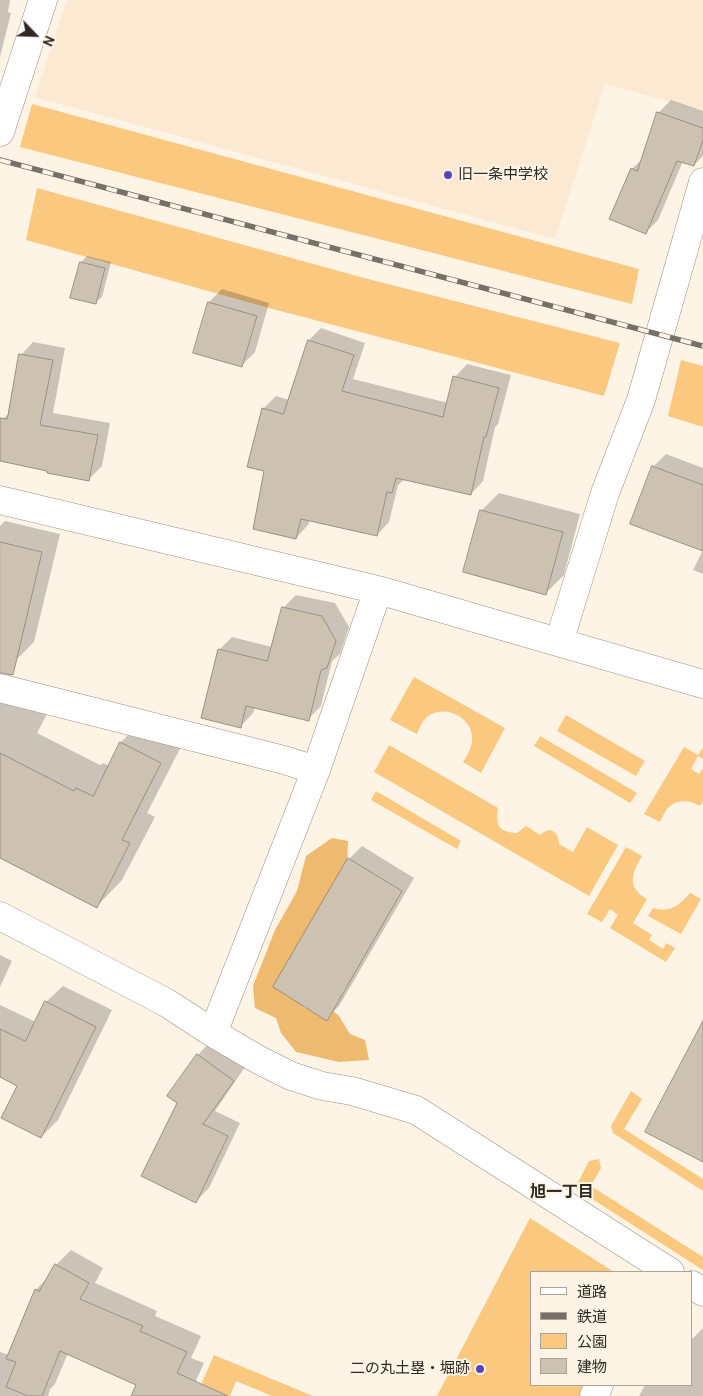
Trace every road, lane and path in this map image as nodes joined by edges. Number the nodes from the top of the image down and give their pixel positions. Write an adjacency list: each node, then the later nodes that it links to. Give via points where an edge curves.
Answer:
1 (43, 0): 2 (street)
2 (0, 132)
3 (703, 182): 6 (street, via 641,400 605,493)
4 (0, 500): 5 (street)
5 (378, 590): 6 (street); 9 (street)
6 (558, 642): 7 (street)
7 (703, 684)
8 (0, 688): 9 (street)
9 (316, 770): 11 (street)
10 (0, 916): 11 (street, via 167,1003)
11 (213, 1033): 12 (street, via 291,1076 416,1110)
12 (666, 1271)

